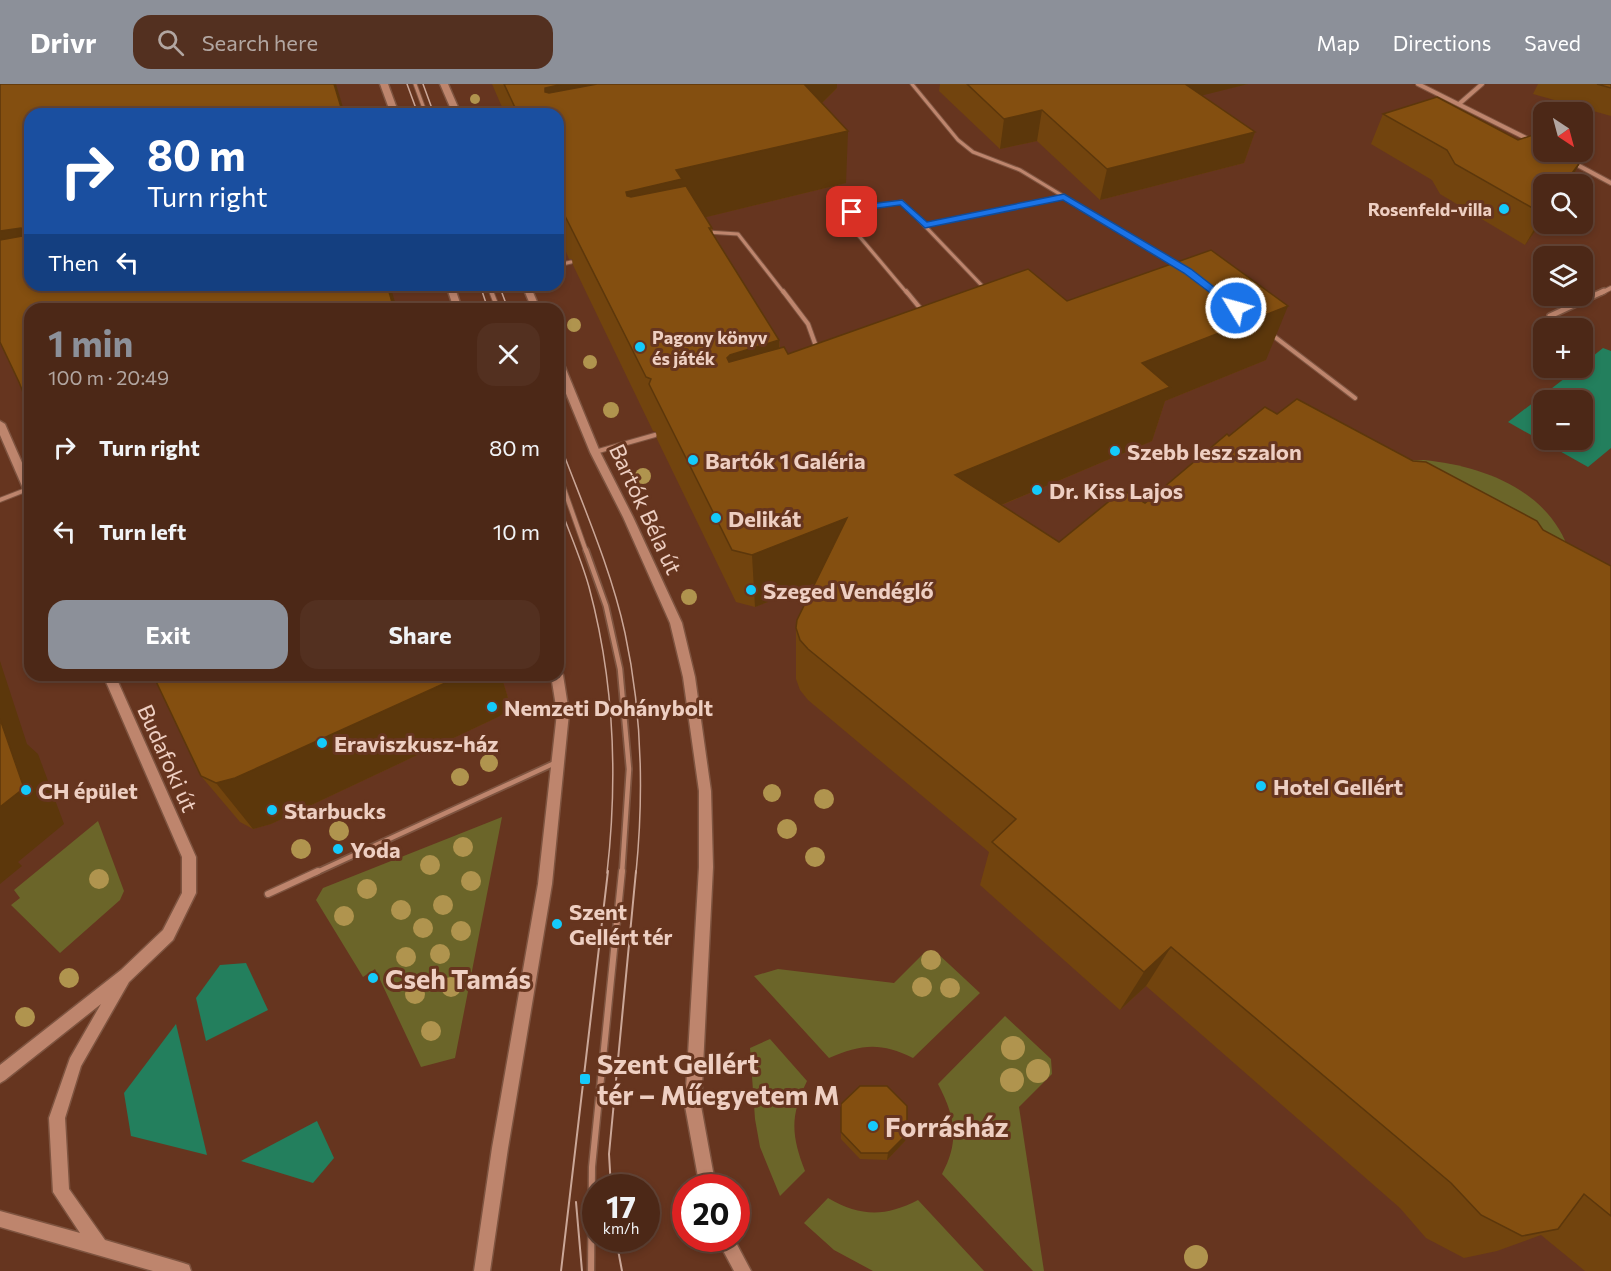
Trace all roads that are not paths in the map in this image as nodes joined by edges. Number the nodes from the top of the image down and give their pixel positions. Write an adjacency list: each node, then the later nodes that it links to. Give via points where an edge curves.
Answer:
1 (384, 84): 8 (main road)
2 (415, 84): 9 (lane)
3 (444, 84): 10 (main road)
4 (912, 84): 14 (lane, via 958,140 973,152 1020,170)
5 (1418, 84): 7 (street)
6 (1482, 84): 7 (street)
7 (1459, 104): 11 (street)
8 (393, 108)
9 (424, 108)
10 (454, 108)
11 (1533, 141)
12 (1572, 162): 13 (street)
13 (1611, 183)
14 (1064, 197): 15 (lane); 19 (lane)
15 (925, 225): 15 (lane, via 902,202 869,207 843,217 928,319 946,324 988,313 998,302)
16 (700, 233): 23 (lane, via 738,234 808,324)
17 (571, 262): 18 (lane)
18 (564, 264)
19 (1177, 265)
20 (1611, 288): 21 (street)
21 (1550, 316)
22 (1264, 329): 25 (lane)
23 (818, 353)
24 (564, 377): 28 (main road, Bartók Béla út)
25 (1355, 398)
26 (0, 424): 29 (main road)
27 (655, 435): 28 (lane)
28 (595, 452): 39 (main road, Bartók Béla út, via 676,623 689,677 705,791 706,867 693,1106)
29 (24, 479)
30 (564, 489): 45 (lane, via 606,606 624,703 628,768 592,1167)
31 (24, 493): 32 (lane)
32 (0, 500)
33 (113, 681): 37 (main road, Budafoki út, via 189,857 189,893 168,935)
34 (558, 681): 35 (main road, via 563,713)
35 (559, 761): 36 (lane); 44 (main road, via 545,884)
36 (268, 894)
37 (126, 975): 38 (main road); 41 (main road, via 75,1063 57,1118 61,1192)
38 (0, 1075)
39 (705, 1174)
40 (2, 1221): 41 (main road)
41 (100, 1248): 43 (main road)
42 (732, 1252): 46 (main road)
43 (183, 1271)
44 (482, 1271)
45 (591, 1271)
46 (743, 1271)

